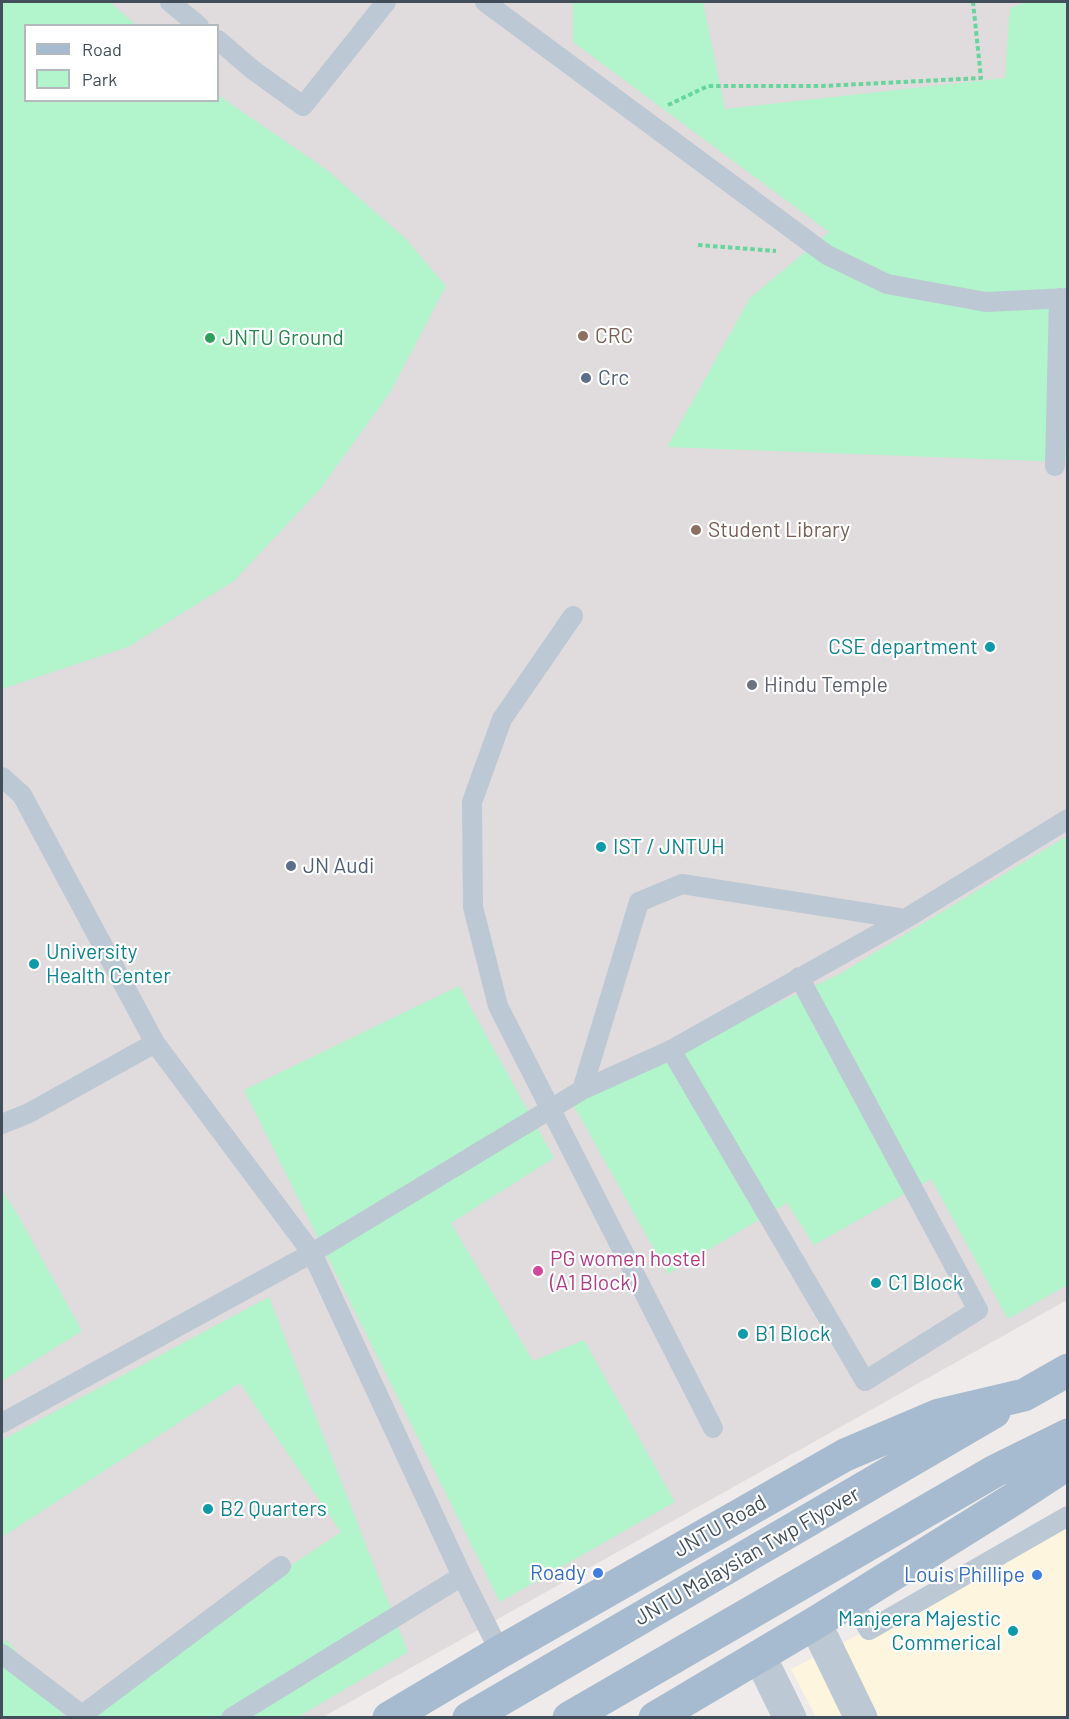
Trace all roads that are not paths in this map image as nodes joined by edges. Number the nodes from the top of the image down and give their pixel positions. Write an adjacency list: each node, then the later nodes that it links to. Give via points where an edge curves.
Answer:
1 (170, 2): 4 (lane)
2 (386, 2): 5 (lane, via 303,106)
3 (485, 2): 6 (lane, via 827,255 887,284 986,302)
4 (198, 24)
5 (219, 41)
6 (1063, 298): 7 (lane)
7 (1055, 466)
8 (573, 615): 16 (lane, via 502,719 472,802 472,907 498,1006)
9 (2, 777): 13 (lane, via 22,795)
10 (1068, 819): 11 (lane)
11 (905, 920): 12 (lane); 15 (lane, via 682,884 639,902)
12 (799, 977): 14 (lane); 14 (lane, via 978,1310 865,1381)
13 (155, 1043): 17 (lane); 18 (lane)
14 (671, 1050): 15 (lane)
15 (582, 1090): 16 (lane)
16 (551, 1110): 18 (lane); 22 (lane)
17 (2, 1124)
18 (312, 1253): 21 (lane); 27 (lane)
19 (1068, 1370): 20 (main road, JNTU Road)
20 (1024, 1395): 30 (main road, JNTU Road, via 939,1415 845,1455); 36 (main road, JNTU Malaysian Twp Flyover)
21 (2, 1423)
22 (713, 1428)
23 (1068, 1435): 37 (main road, via 995,1471)
24 (1068, 1458): 28 (main road, via 1049,1476)
25 (1068, 1516): 28 (lane, via 869,1630)
26 (281, 1566): 33 (lane)
27 (462, 1576): 30 (lane); 34 (lane)
28 (852, 1600): 29 (main road)
29 (816, 1623): 32 (main road); 40 (street)
30 (500, 1652): 35 (main road, JNTU Road)
31 (2, 1654): 33 (lane)
32 (760, 1657): 38 (main road); 39 (street)
33 (83, 1716)
34 (231, 1718)
35 (389, 1718)
36 (470, 1718)
37 (569, 1718)
38 (655, 1718)
39 (790, 1718)
40 (861, 1718)

